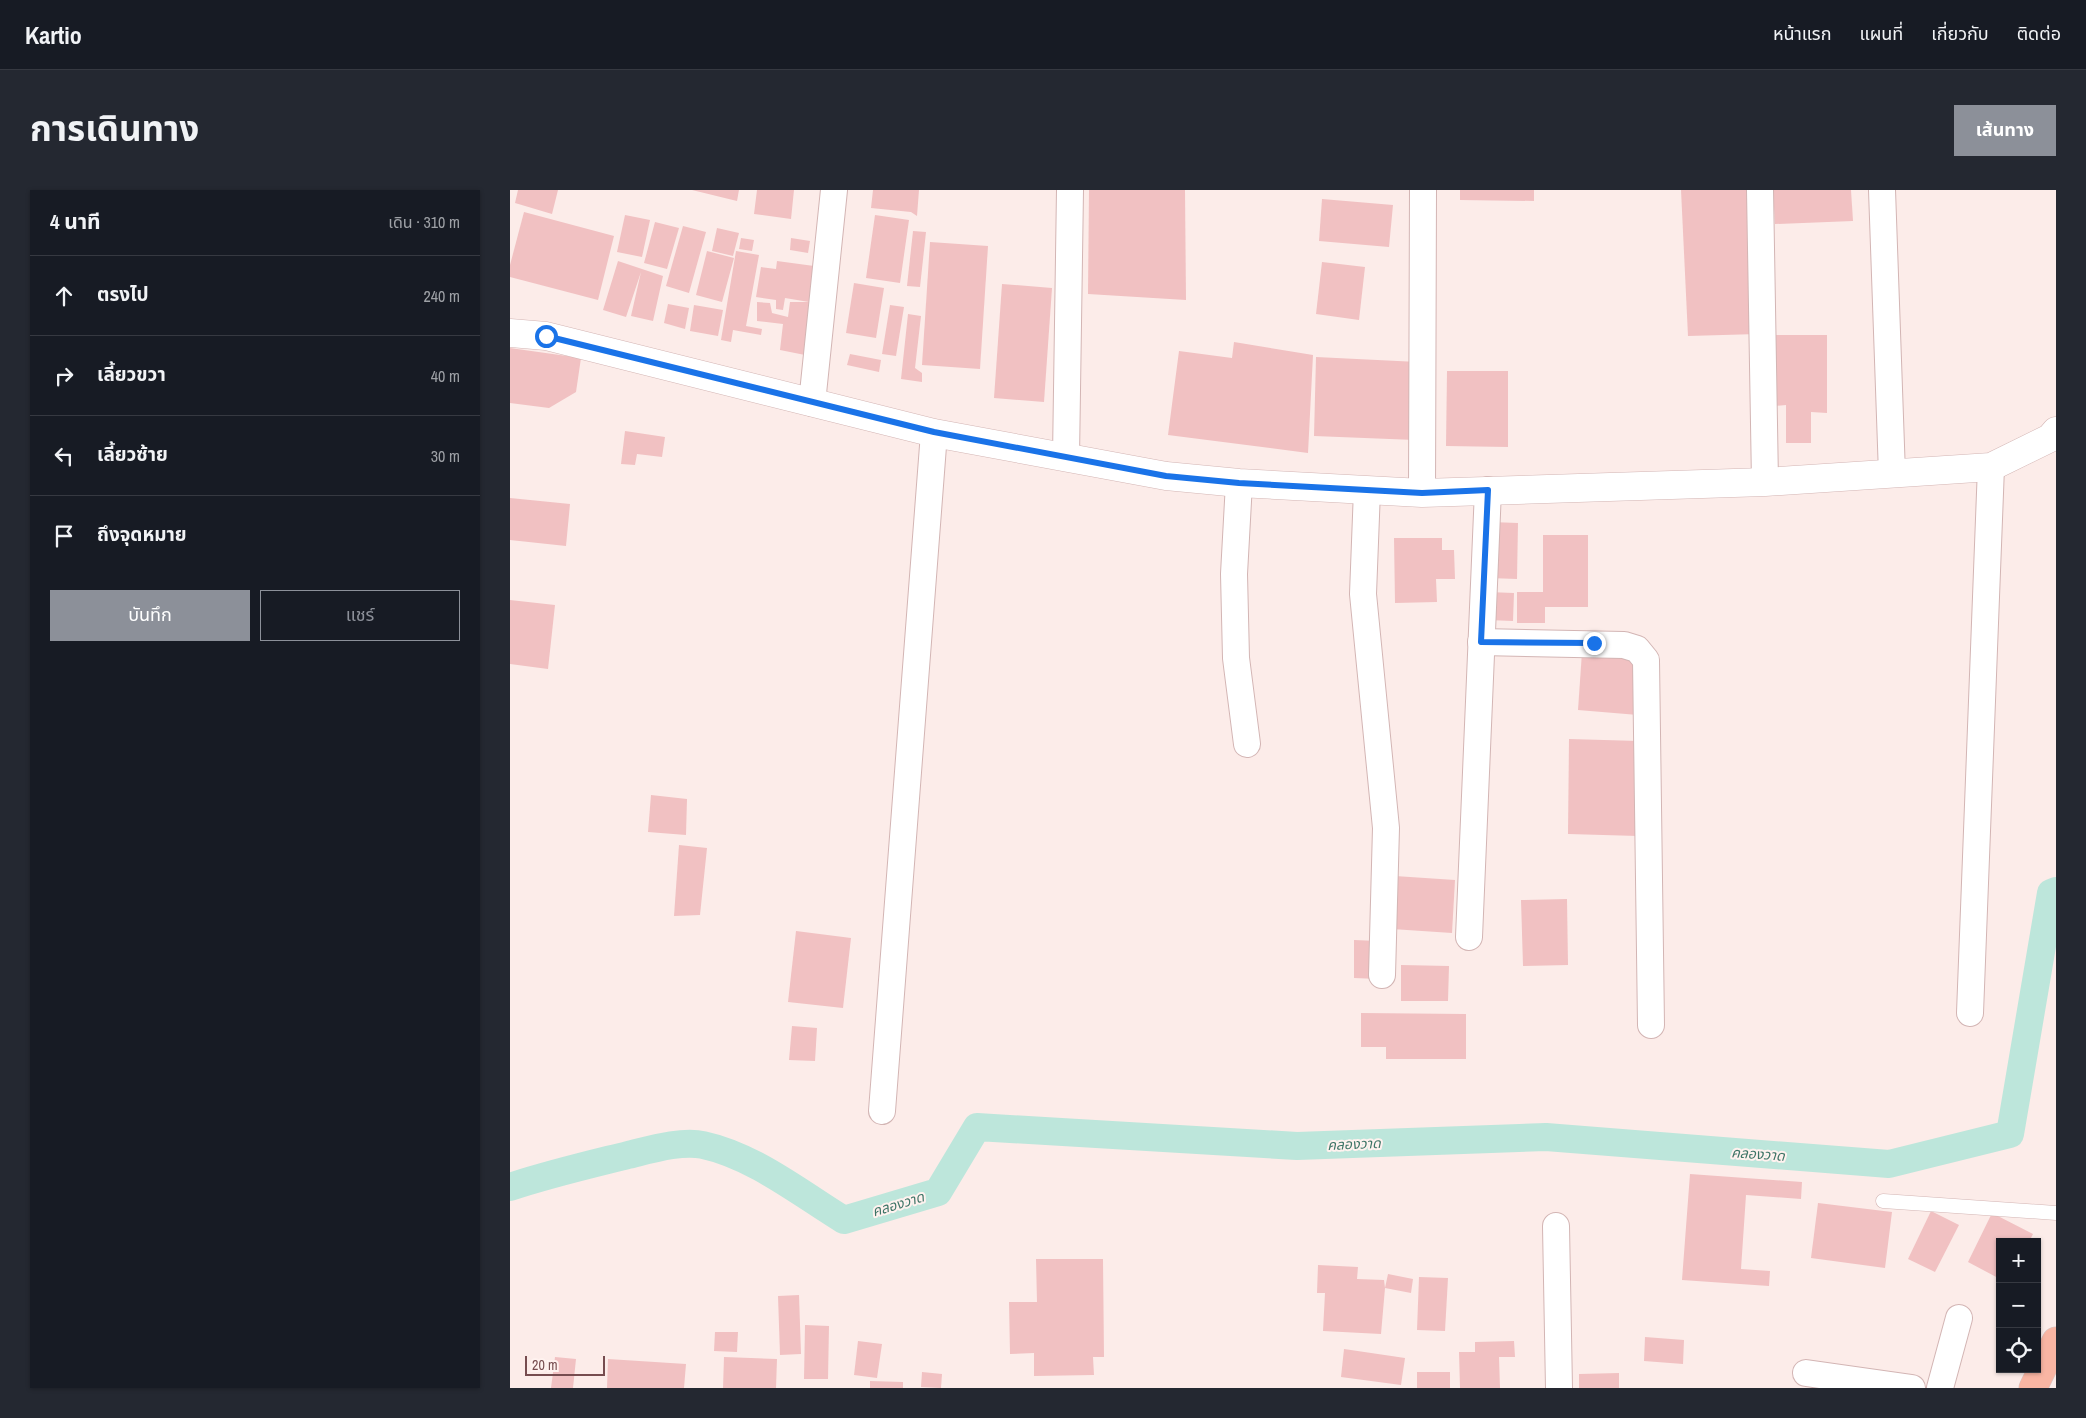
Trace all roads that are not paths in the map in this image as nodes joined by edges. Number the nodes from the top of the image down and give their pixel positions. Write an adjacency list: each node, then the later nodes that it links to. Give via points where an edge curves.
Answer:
1 (834, 190): 7 (street)
2 (1070, 190): 10 (street)
3 (1423, 190): 17 (street)
4 (1760, 190): 13 (street)
5 (1882, 190): 12 (street)
6 (510, 333): 7 (street, via 546,336)
7 (812, 402): 9 (street)
8 (2056, 431): 11 (street, via 2050,438)
9 (934, 432): 10 (street); 24 (street)
10 (1066, 457): 14 (street, via 1166,476)
11 (1991, 467): 12 (street); 22 (street)
12 (1892, 474): 13 (street)
13 (1765, 482): 16 (street)
14 (1239, 483): 15 (street); 19 (street, via 1234,574 1236,658)
15 (1367, 490): 17 (street); 21 (street, via 1363,594 1386,828)
16 (1488, 490): 17 (street); 18 (street)
17 (1422, 493)
18 (1481, 642): 20 (street); 23 (street, via 1624,645 1637,650 1646,660)
19 (1247, 744)
20 (1469, 936)
21 (1382, 975)
22 (1970, 1013)
23 (1651, 1025)
24 (882, 1111)
25 (1883, 1201): 26 (lane)
26 (2056, 1213)
27 (1556, 1226): 31 (street)
28 (1959, 1318): 33 (street)
29 (2056, 1341): 34 (main road)
30 (1806, 1373): 32 (street)
31 (1559, 1388)
32 (1912, 1388)
33 (1940, 1388)
34 (2033, 1388)

